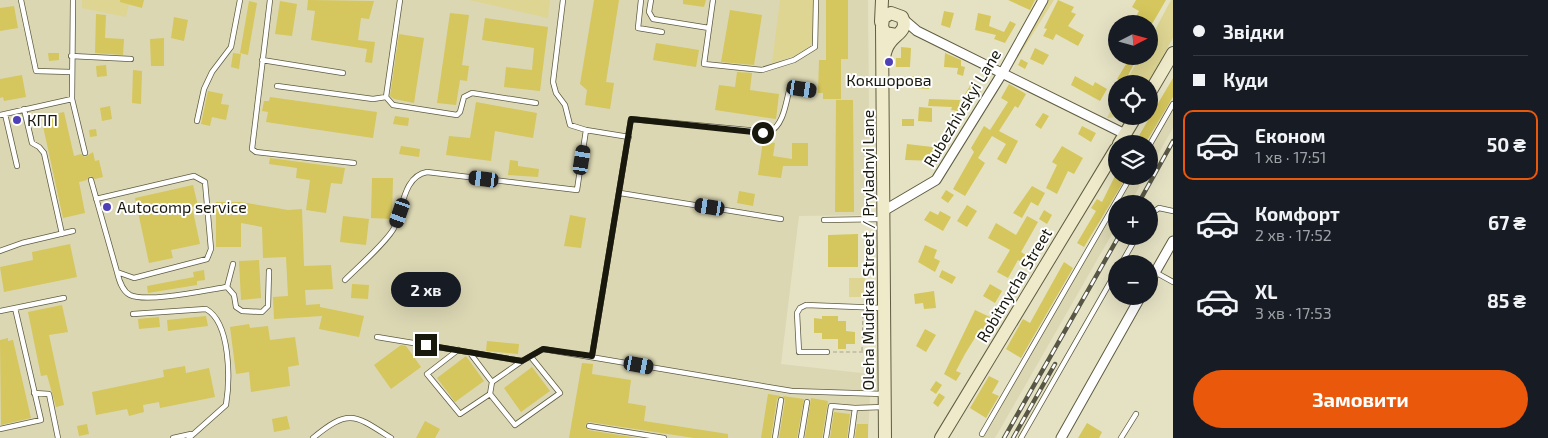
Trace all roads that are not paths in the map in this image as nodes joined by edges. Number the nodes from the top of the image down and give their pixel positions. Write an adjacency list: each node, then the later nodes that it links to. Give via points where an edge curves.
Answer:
1 (21, 0): 24 (lane, via 36,71)
2 (73, 0): 20 (lane)
3 (240, 0): 36 (lane, via 231,47 204,89)
4 (270, 0): 22 (lane)
5 (400, 0): 30 (lane)
6 (563, 0): 37 (lane, via 553,82 570,124)
7 (641, 0): 17 (lane, via 638,28)
8 (651, 0): 15 (lane, via 649,12 653,19)
9 (713, 0): 15 (lane)
10 (816, 0): 15 (lane, via 815,47 794,60 762,70 704,64)
11 (883, 0): 13 (street); 14 (street, Oleha Mudraka Street / Pryladnyi Lane)
12 (1043, 0): 25 (street, Rubezhivskyi Lane)
13 (900, 16): 14 (street, via 887,14); 16 (street); 18 (street, via 905,25)
14 (882, 25): 18 (street, via 889,35); 23 (street, Oleha Mudraka Street / Pryladnyi Lane)
15 (709, 28)
16 (917, 31): 18 (street); 25 (street)
17 (662, 32)
18 (898, 35): 23 (street, via 888,46)
19 (1173, 53): 27 (street)
20 (71, 56): 21 (lane); 24 (lane)
21 (130, 60)
22 (262, 60): 26 (lane); 43 (lane, via 252,149)
23 (882, 62): 51 (street, Oleha Mudraka Street / Pryladnyi Lane)
24 (71, 72): 31 (lane)
25 (1003, 72): 38 (street); 51 (street, Rubezhivskyi Lane, via 936,180)
26 (343, 73)
27 (1158, 79)
28 (277, 86): 30 (lane, via 373,99)
29 (813, 91): 40 (lane, via 790,87 780,122 769,132 631,119)
30 (386, 97): 32 (lane, via 393,105 451,115 460,112 464,97 472,93)
31 (72, 99): 34 (lane); 41 (lane)
32 (536, 103)
33 (1173, 104): 39 (lane)
34 (24, 109): 35 (lane); 55 (lane, via 32,143 44,153)
35 (2, 114): 44 (lane)
36 (197, 121)
37 (586, 130): 40 (lane); 63 (lane, via 577,190 428,172 418,174 410,182 395,228)
38 (1115, 135)
39 (1155, 135)
40 (629, 137): 47 (lane)
41 (85, 154)
42 (1108, 162): 102 (street, Robitnycha Street)
43 (354, 163)
44 (17, 166)
45 (91, 180): 48 (lane)
46 (1126, 185): 90 (lane)
47 (620, 193): 52 (lane); 77 (lane)
48 (96, 199): 61 (lane); 61 (lane, via 194,176 205,182 211,249 207,259 134,278)
49 (1158, 209): 50 (lane)
50 (1173, 211)
51 (885, 215): 53 (lane); 70 (street, Oleha Mudraka Street / Pryladnyi Lane)
52 (781, 219)
53 (824, 220)
54 (73, 231): 55 (lane)
55 (62, 234): 57 (lane, via 22,242)
56 (1173, 241): 59 (street)
57 (0, 251)
58 (233, 264): 66 (lane)
59 (1158, 267)
60 (269, 271): 66 (lane, via 268,306 262,312 242,312 236,307 234,295)
61 (117, 272): 66 (lane, via 122,288 130,295 150,298)
62 (1158, 274): 64 (lane)
63 (345, 280)
64 (1173, 282)
65 (1108, 286): 103 (lane)
66 (227, 287)
67 (64, 298): 69 (lane)
68 (1136, 305): 104 (street)
69 (15, 308): 71 (lane); 81 (lane)
70 (884, 308): 75 (lane, via 806,305 800,308 797,313 799,352); 84 (street, Oleha Mudraka Street / Pryladnyi Lane)
71 (0, 311)
72 (133, 314): 91 (lane, via 206,309 215,314 222,328 230,380 226,405)
73 (377, 337): 74 (lane)
74 (458, 350): 76 (lane); 82 (lane, via 427,374 460,414)
75 (827, 352)
76 (470, 353): 79 (lane); 80 (lane)
77 (592, 356): 78 (lane, via 543,349); 84 (lane, via 792,391)
78 (531, 357): 79 (lane); 82 (lane, via 560,393 515,425)
79 (522, 361): 80 (lane)
80 (492, 382): 82 (lane)
81 (34, 392): 89 (lane, via 41,420); 92 (lane, via 49,394)
82 (490, 394)
83 (781, 400): 97 (lane)
84 (885, 400): 86 (lane); 101 (street, Oleha Mudraka Street / Pryladnyi Lane)
85 (807, 402): 98 (lane)
86 (855, 408): 99 (lane, via 831,406); 100 (lane)
87 (1136, 414): 105 (lane)
88 (589, 426): 96 (lane)
89 (0, 429)
90 (982, 434)
91 (190, 436): 93 (lane)
92 (58, 438)
93 (173, 438)
94 (313, 438): 95 (lane, via 342,419 358,417)
95 (391, 438)
96 (664, 438)
97 (775, 438)
98 (801, 438)
99 (826, 438)
100 (851, 438)
101 (885, 438)
102 (941, 438)
103 (1021, 438)
104 (1062, 438)
105 (1121, 438)

